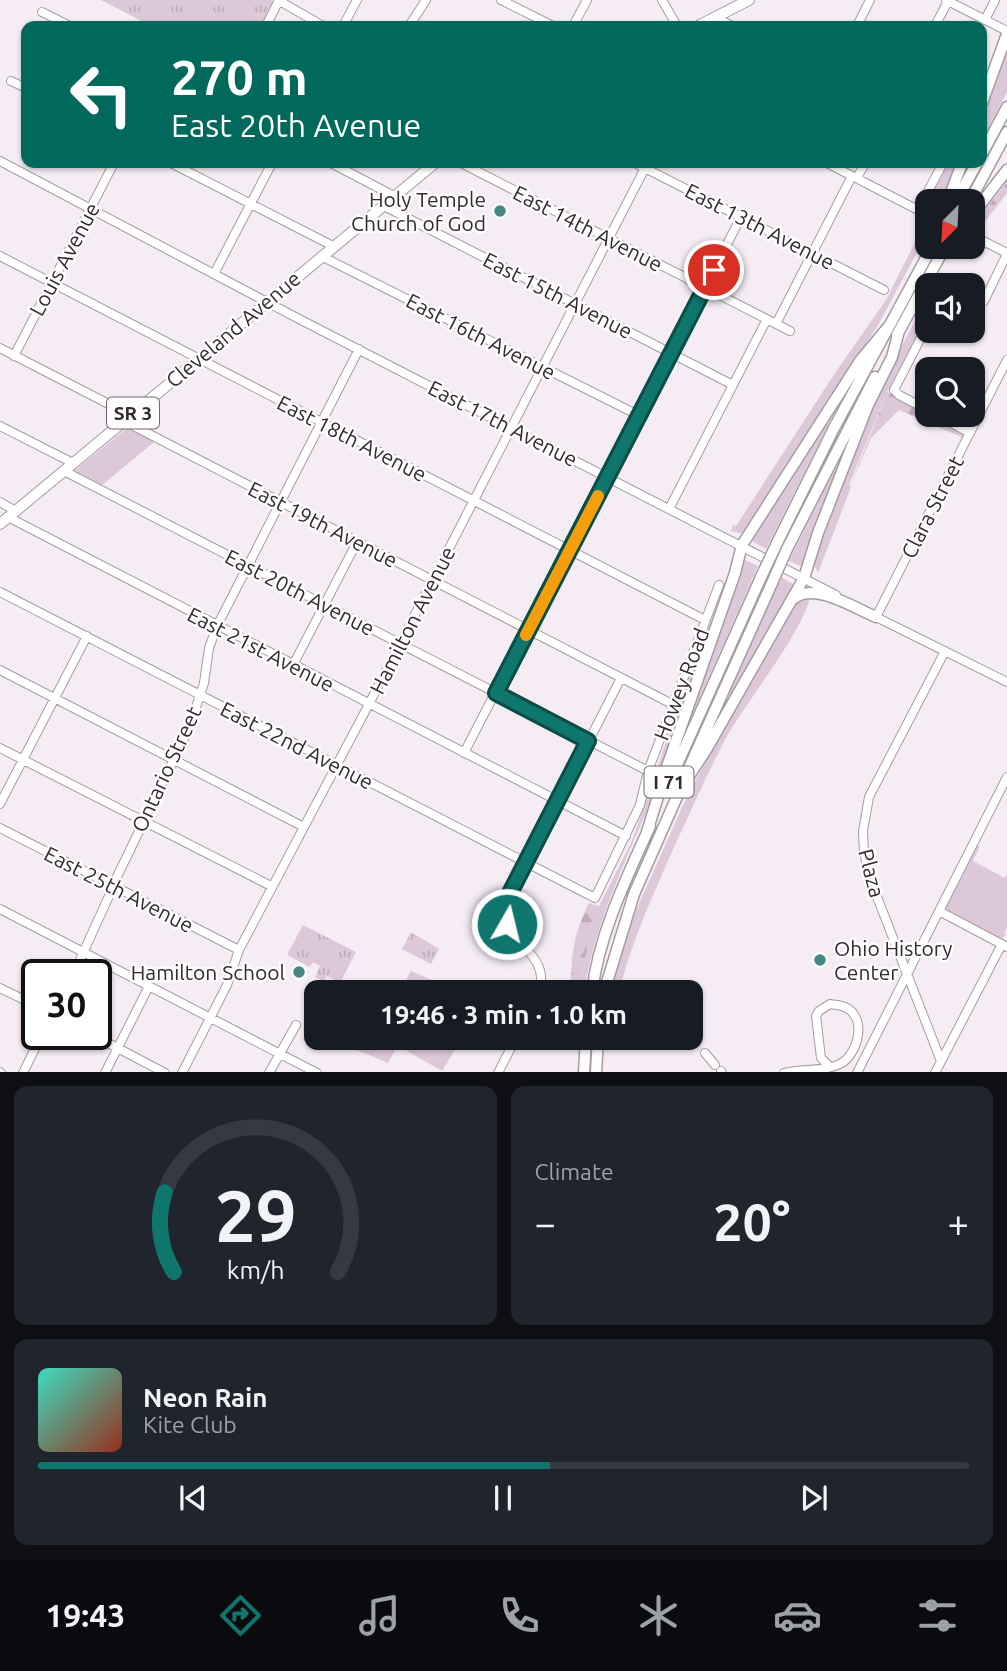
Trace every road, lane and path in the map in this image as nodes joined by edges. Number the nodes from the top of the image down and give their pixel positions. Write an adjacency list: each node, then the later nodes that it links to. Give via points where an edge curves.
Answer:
1 (279, 0): 15 (street); 16 (street)
2 (357, 0): 17 (street)
3 (426, 0): 18 (street)
4 (501, 0): 19 (street)
5 (587, 0): 20 (street)
6 (662, 0): 21 (street)
7 (749, 0): 12 (main road)
8 (870, 0): 24 (street)
9 (995, 0): 13 (street)
10 (947, 1): 13 (street); 25 (street)
11 (42, 12): 14 (street)
12 (715, 18): 22 (main road); 23 (street)
13 (985, 20)
14 (60, 21)
15 (268, 21)
16 (315, 21)
17 (346, 21)
18 (414, 21)
19 (536, 21)
20 (576, 21)
21 (674, 21)
22 (709, 21)
23 (721, 21)
24 (860, 21)
25 (937, 21)
26 (987, 21): 27 (street)
27 (1007, 33): 28 (street); 31 (highway)
28 (987, 76)
29 (11, 80): 30 (street)
30 (21, 85)
31 (987, 89)
32 (1007, 107): 34 (highway)
33 (1007, 132): 54 (highway)
34 (987, 145)
35 (0, 160): 59 (street, East 17th Avenue)
36 (111, 168): 59 (street, Louis Avenue)
37 (181, 168): 57 (street)
38 (269, 168): 57 (street)
39 (340, 168): 50 (street)
40 (351, 168): 50 (street)
41 (429, 168): 55 (main road, Cleveland Avenue / SR 3)
42 (471, 168): 61 (street, East 14th Avenue)
43 (645, 168): 60 (street, East 13th Avenue); 61 (street, Hamilton Avenue)
44 (837, 168): 51 (street)
45 (861, 168): 51 (street)
46 (940, 168): 51 (street, via 918,210)
47 (960, 168): 52 (highway)
48 (974, 168): 53 (highway)
49 (1007, 170): 56 (highway)
50 (348, 172): 55 (street)
51 (854, 177): 64 (street)
52 (952, 189)
53 (963, 189)
54 (976, 189)
55 (394, 195): 58 (main road, Cleveland Avenue / SR 3)
56 (985, 198)
57 (251, 204): 63 (street); 70 (street)
58 (382, 205): 63 (main road, Cleveland Avenue / SR 3); 76 (street, East 15th Avenue)
59 (91, 208): 70 (street, East 17th Avenue); 71 (street, Louis Avenue)
60 (741, 217): 64 (street, East 13th Avenue); 72 (street)
61 (608, 238): 72 (street, East 14th Avenue); 76 (street, Hamilton Avenue)
62 (985, 242): 65 (street)
63 (333, 246): 67 (main road, Cleveland Avenue / SR 3)
64 (812, 253): 73 (street, East 13th Avenue); 78 (street)
65 (1007, 253): 74 (street)
66 (0, 256): 71 (street, East 18th Avenue)
67 (321, 256): 75 (main road, Cleveland Avenue / SR 3); 88 (street, East 16th Avenue)
68 (926, 259): 79 (highway, I 71)
69 (937, 259): 79 (highway, I 71)
70 (214, 274): 75 (street, East 17th Avenue)
71 (52, 283): 85 (street, Louis Avenue); 86 (street, East 18th Avenue)
72 (705, 288): 77 (street, East 14th Avenue); 84 (street)
73 (884, 290)
74 (985, 299)
75 (267, 301): 83 (street, East 17th Avenue); 86 (main road, Cleveland Avenue / SR 3)
76 (575, 304): 84 (street, East 15th Avenue); 88 (street, Hamilton Avenue)
77 (766, 319): 78 (street, East 14th Avenue); 89 (street)
78 (776, 324): 80 (street, East 14th Avenue)
79 (894, 328): 107 (highway, via 860,361); 110 (highway, via 892,357 868,405); 140 (highway, I 71, bridge, via 772,583); 146 (highway, I 71, bridge, via 834,428 761,577)
80 (790, 331)
81 (918, 343): 90 (street, via 894,390)
82 (0, 348): 85 (street, East 19th Avenue)
83 (359, 349): 93 (street, Ontario Street); 96 (street, East 17th Avenue)
84 (671, 353): 89 (street, East 15th Avenue); 91 (street)
85 (14, 356): 92 (street, East 19th Avenue)
86 (198, 359): 92 (main road, Cleveland Avenue / SR 3); 93 (street, East 18th Avenue)
87 (1007, 360): 97 (street, Clara Street)
88 (543, 367): 91 (street, East 16th Avenue); 96 (street, Hamilton Avenue)
89 (733, 385): 104 (street)
90 (915, 404)
91 (640, 416): 100 (street)
92 (127, 418): 98 (main road, Cleveland Avenue / SR 3); 103 (street, East 19th Avenue)
93 (322, 422): 101 (street, East 18th Avenue); 103 (street, Ontario Street)
94 (0, 426): 98 (street)
95 (959, 427): 97 (street)
96 (512, 428): 100 (street, East 17th Avenue); 101 (street, Hamilton Avenue)
97 (970, 433): 116 (street, Clara Street)
98 (73, 463): 99 (main road, Cleveland Avenue / SR 3)
99 (64, 471): 105 (main road, Cleveland Avenue / SR 3); 109 (street, East 20th Avenue)
100 (608, 477): 104 (street, East 17th Avenue); 108 (street)
101 (473, 501): 108 (street, East 18th Avenue); 111 (street, Hamilton Avenue)
102 (0, 502): 105 (street, East 21st Avenue)
103 (281, 502): 106 (street, East 19th Avenue); 109 (street, Ontario Street)
104 (669, 509): 107 (street, East 17th Avenue)
105 (8, 517): 118 (street, East 21st Avenue)
106 (357, 542): 111 (street, East 19th Avenue); 115 (street)
107 (742, 545): 110 (street, East 17th Avenue); 146 (highway)
108 (570, 550): 117 (street, East 18th Avenue); 119 (street)
109 (248, 565): 115 (street, East 20th Avenue); 118 (street, Ontario Street)
110 (804, 578): 114 (highway); 116 (street, East 17th Avenue)
111 (432, 581): 119 (street, East 19th Avenue); 121 (street, Hamilton Avenue)
112 (719, 585): 117 (street, Howey Road)
113 (0, 592): 120 (street, East 22nd Avenue)
114 (788, 603): 116 (highway, via 803,592 817,592); 140 (highway)
115 (324, 605): 121 (street, East 20th Avenue); 123 (street)
116 (876, 617): 122 (street, East 17th Avenue)
117 (705, 620): 131 (street, Howey Road)
118 (217, 626): 123 (street, East 21st Avenue); 128 (street, Ontario Street)
119 (528, 630): 125 (street, East 19th Avenue); 127 (street)
120 (87, 636): 128 (street, East 22nd Avenue); 129 (street)
121 (400, 643): 127 (street, East 20th Avenue); 130 (street, Hamilton Avenue)
122 (945, 651): 126 (street, East 17th Avenue); 158 (street, Plaza, via 879,775 864,822 870,879)
123 (293, 665): 130 (street, East 21st Avenue)
124 (0, 670): 129 (street)
125 (621, 678): 131 (street, East 19th Avenue); 132 (street)
126 (1007, 682)
127 (496, 693): 132 (street, East 20th Avenue); 134 (street)
128 (201, 695): 136 (street, Ontario Street); 137 (street, East 22nd Avenue)
129 (55, 698): 135 (street); 136 (street)
130 (369, 704): 134 (street, East 21st Avenue); 137 (street, Hamilton Avenue)
131 (672, 704): 138 (street, Howey Road)
132 (588, 741): 138 (street, East 20th Avenue); 141 (street)
133 (0, 748): 135 (street)
134 (464, 753): 141 (street, East 21st Avenue)
135 (23, 760): 142 (street); 143 (street)
136 (174, 760): 143 (street, Ontario Street); 144 (street)
137 (335, 764): 144 (street, Hamilton Avenue); 148 (street, East 22nd Avenue)
138 (648, 771): 147 (street, Howey Road)
139 (1007, 777): 153 (street)
140 (681, 788): 161 (highway, I 71, via 634,894)
141 (557, 801): 147 (street, East 21st Avenue); 148 (street)
142 (0, 804)
143 (142, 821): 149 (street, Ontario Street); 150 (street)
144 (302, 826): 150 (street, Hamilton Avenue)
145 (0, 828): 149 (street, East 25th Avenue)
146 (647, 832): 160 (highway, I 71, via 617,899)
147 (626, 836): 151 (street, Howey Road)
148 (525, 862): 151 (street, East 22nd Avenue); 159 (street, via 505,915 510,930 535,957)
149 (113, 885): 155 (street, East 25th Avenue); 156 (street, Ontario Street)
150 (271, 886): 155 (street, Hamilton Avenue)
151 (595, 898)
152 (0, 909): 156 (street)
153 (939, 911): 154 (street); 158 (street)
154 (1004, 945): 176 (street)
155 (239, 950): 165 (street, Hamilton Avenue)
156 (85, 953): 157 (street, Ontario Street); 162 (street)
157 (82, 959)
158 (908, 973): 176 (street, Plaza); 190 (street)
159 (541, 980)
160 (593, 980)
161 (608, 980)
162 (149, 986): 165 (street); 168 (street)
163 (0, 988): 164 (street)
164 (21, 998)
165 (210, 1018): 173 (street); 183 (street, Hamilton Avenue)
166 (296, 1025): 173 (street)
167 (112, 1045): 168 (street)
168 (117, 1048): 181 (street); 182 (street)
169 (34, 1050): 180 (street)
170 (510, 1050): 186 (street)
171 (585, 1050): 187 (highway)
172 (597, 1050): 188 (highway)
173 (279, 1053): 184 (street); 185 (street)
174 (705, 1053): 178 (street)
175 (821, 1058): 177 (street); 177 (street, via 816,1023 819,1011 830,1004 847,1008 857,1021 856,1046 844,1062); 179 (street)
176 (942, 1061): 191 (street)
177 (830, 1067): 179 (street)
178 (719, 1069)
179 (814, 1069): 189 (street)
180 (23, 1072)
181 (105, 1072)
182 (163, 1072)
183 (183, 1072)
184 (270, 1072)
185 (315, 1072)
186 (499, 1072)
187 (584, 1072)
188 (596, 1072)
189 (792, 1072)
190 (858, 1072)
191 (936, 1072)

